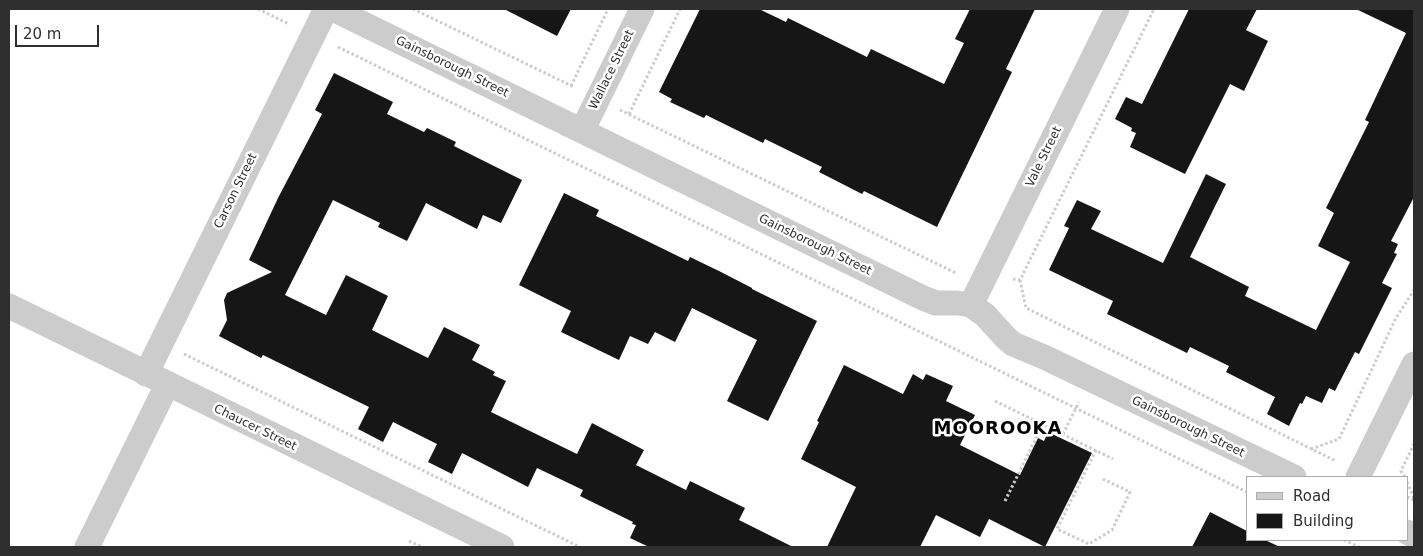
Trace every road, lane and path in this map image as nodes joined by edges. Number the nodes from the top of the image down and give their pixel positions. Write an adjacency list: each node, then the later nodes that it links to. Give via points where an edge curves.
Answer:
1 (258, 9): 10 (path)
2 (326, 9): 23 (street, Carson Street)
3 (333, 9): 16 (street, Gainsborough Street)
4 (413, 9): 12 (path)
5 (608, 9): 12 (path)
6 (642, 9): 16 (street, Wallace Street)
7 (680, 9): 15 (path)
8 (1117, 9): 21 (street, Vale Street)
9 (1154, 9): 19 (path)
10 (292, 25)
11 (332, 45): 28 (path)
12 (571, 86): 13 (path)
13 (577, 89)
14 (613, 106): 15 (path)
15 (629, 114): 17 (path, via 956,273)
16 (582, 132): 21 (street, Gainsborough Street, via 923,298)
17 (961, 267)
18 (1005, 278): 19 (path)
19 (1020, 280): 32 (path, via 1026,308)
20 (1414, 290): 32 (path, via 1396,318 1339,438)
21 (971, 305): 36 (street, Gainsborough Street, via 1014,344)
22 (9, 306): 25 (street, Chaucer Street)
23 (162, 342): 25 (street, Carson Street); 49 (path)
24 (1414, 364): 37 (street)
25 (156, 379): 46 (street, Carson Street); 48 (street, Chaucer Street)
26 (1081, 398): 28 (path)
27 (995, 400): 29 (path)
28 (1076, 408): 30 (path); 41 (path)
29 (1043, 424): 30 (path); 43 (path)
30 (1063, 434): 33 (path)
31 (1414, 444): 38 (path, via 1402,470)
32 (1311, 449): 34 (path)
33 (1096, 450): 35 (path); 39 (path, via 1058,529 1089,544 1112,530 1130,492)
34 (1329, 458)
35 (1113, 459)
36 (1292, 476)
37 (1358, 476)
38 (1404, 476)
39 (1103, 479)
40 (1408, 484): 42 (path)
41 (1246, 492)
42 (1414, 499)
43 (1005, 501)
44 (409, 541): 47 (path)
45 (1346, 541): 50 (path)
46 (87, 547)
47 (422, 547)
48 (502, 547)
49 (580, 547)
50 (1359, 547)

